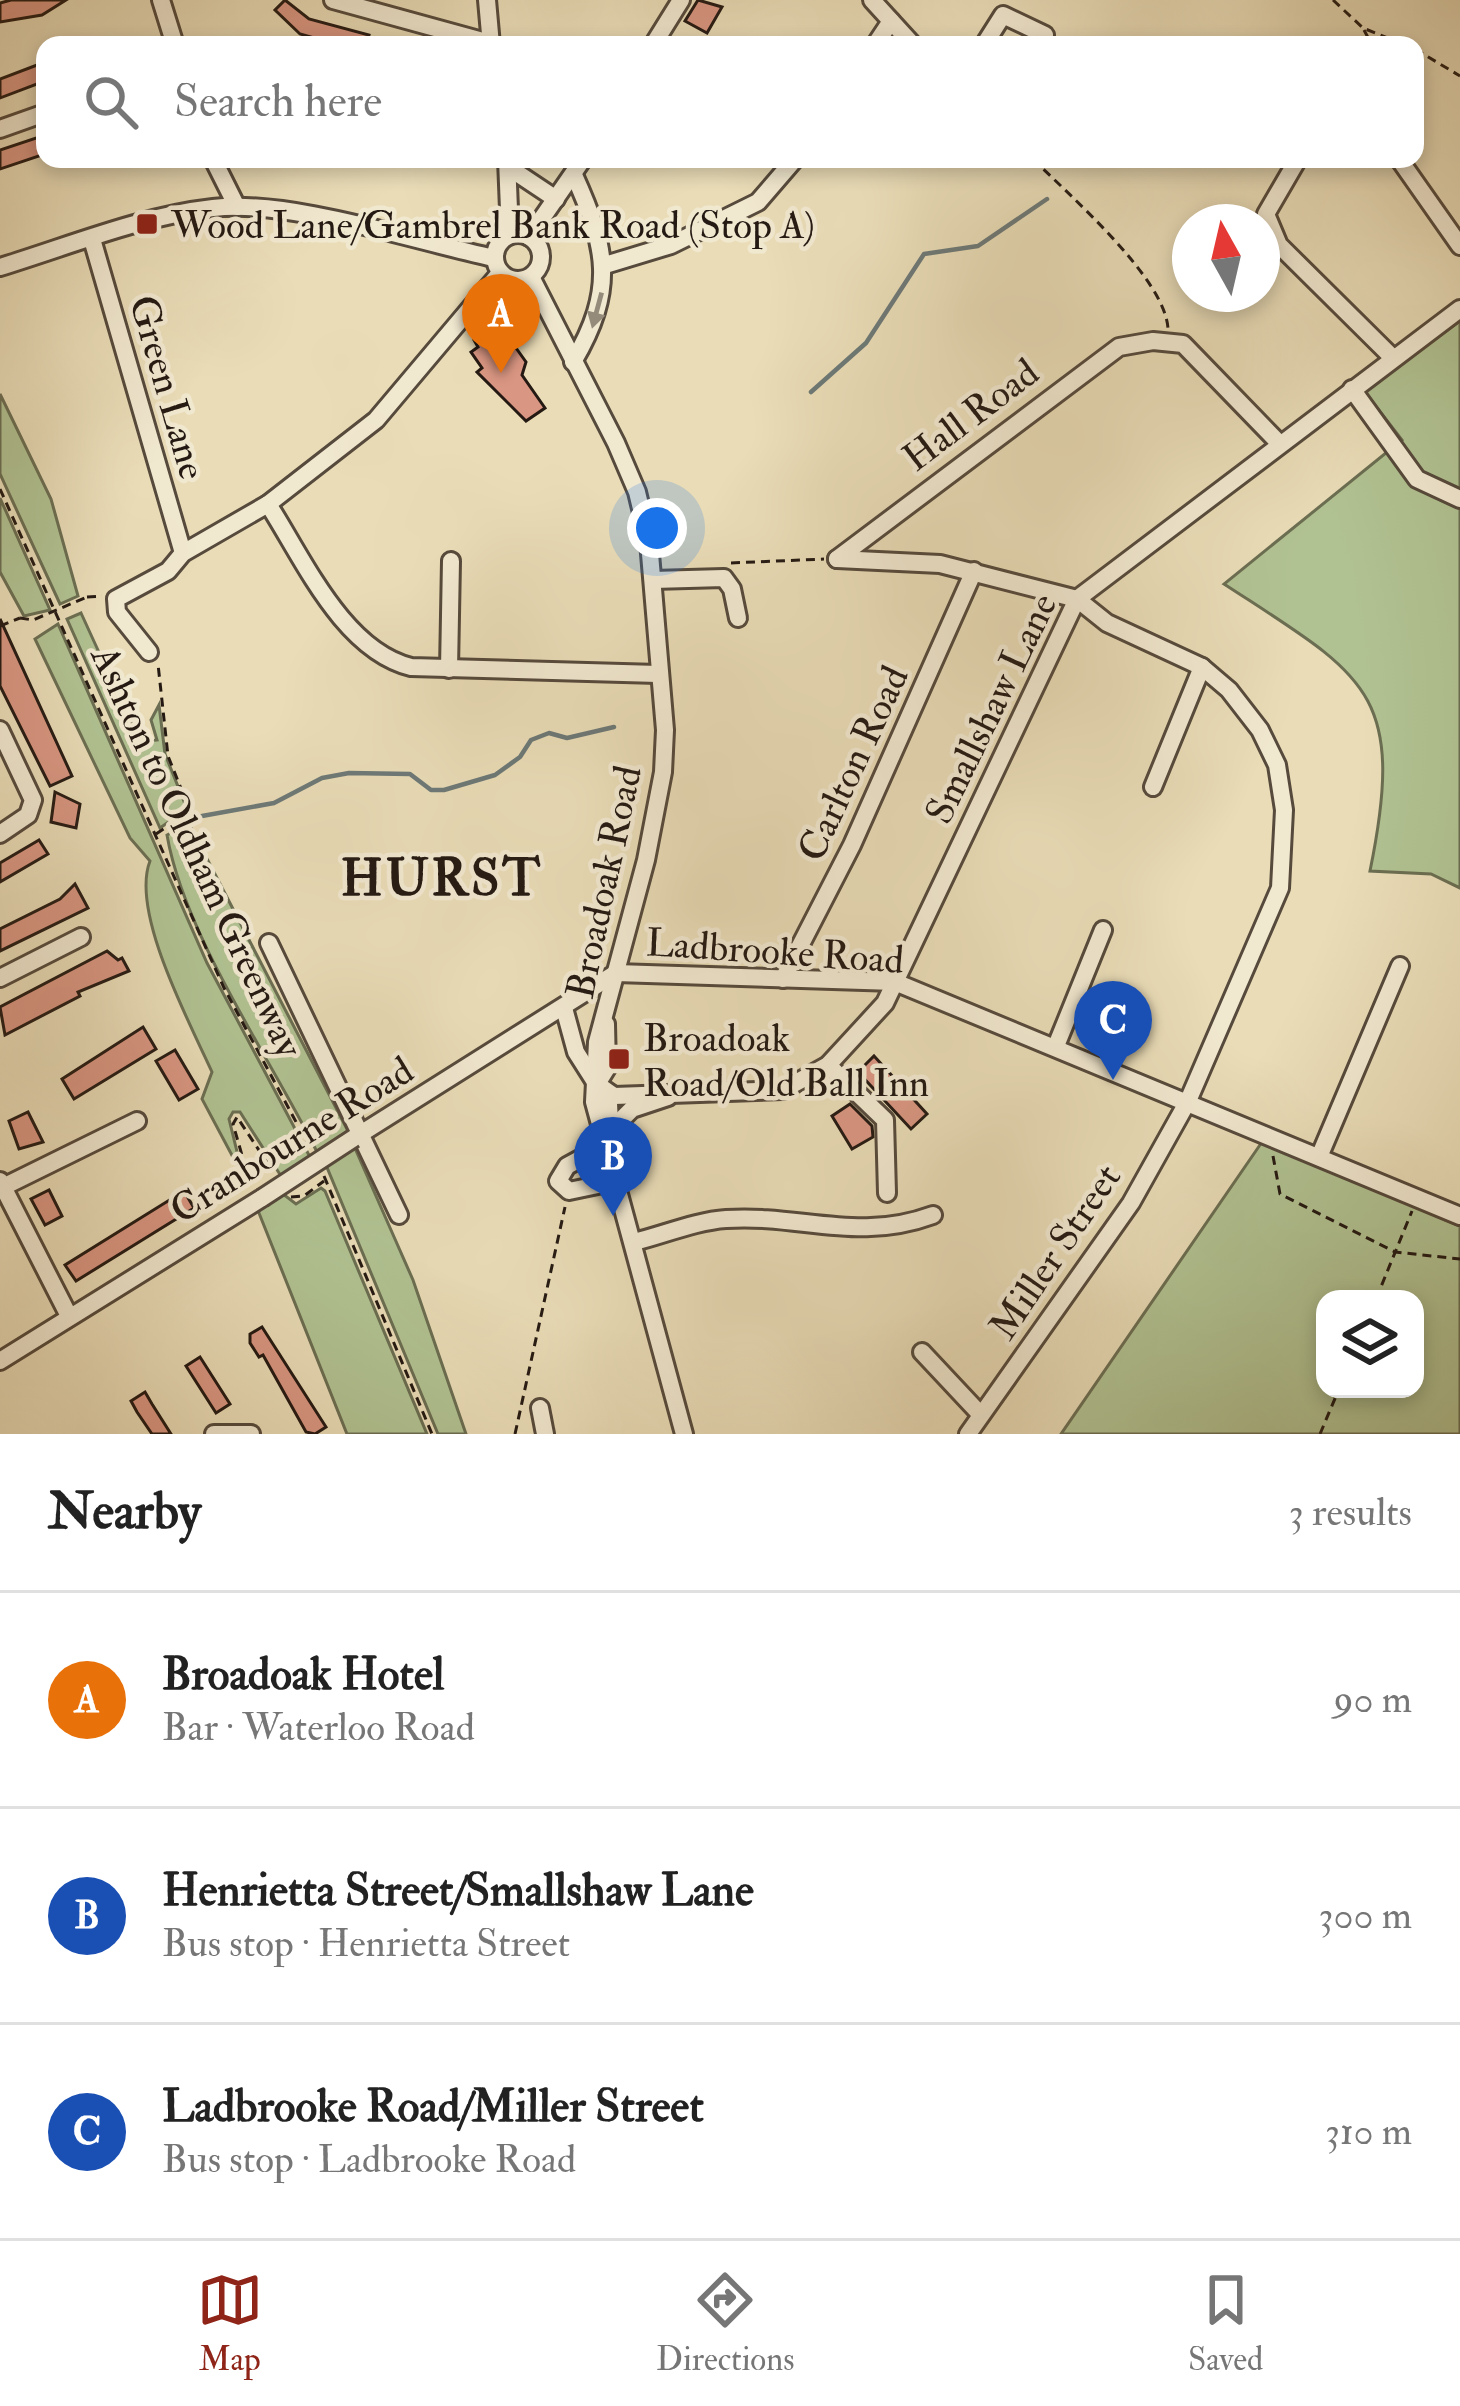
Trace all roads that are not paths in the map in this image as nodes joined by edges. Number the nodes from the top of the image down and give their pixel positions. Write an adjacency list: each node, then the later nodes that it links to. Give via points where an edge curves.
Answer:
1 (161, 0): 7 (street)
2 (333, 0): 8 (street)
3 (487, 0): 9 (street)
4 (681, 0): 10 (street)
5 (872, 0): 6 (street)
6 (891, 21): 11 (street); 12 (street)
7 (172, 36)
8 (462, 36)
9 (490, 36)
10 (659, 36)
11 (881, 36)
12 (905, 36)
13 (990, 36): 14 (street, via 1003,15)
14 (1045, 36)
15 (36, 116): 16 (street)
16 (0, 129)
17 (218, 168): 26 (street)
18 (509, 168): 27 (street)
19 (514, 168): 25 (street)
20 (578, 168): 25 (street)
21 (579, 168): 31 (street)
22 (787, 168): 31 (street, via 758,202 671,245)
23 (1293, 168): 35 (street, via 1266,214 1279,245)
24 (1405, 168): 29 (street)
25 (556, 199): 27 (street)
26 (237, 207): 28 (street); 30 (street)
27 (520, 236): 30 (street, via 498,244); 33 (street, via 541,256)
28 (92, 239): 32 (street); 41 (street, Green Lane)
29 (1460, 246)
30 (497, 265): 33 (street, via 518,281); 40 (street, via 376,420)
31 (605, 266): 36 (street, one-way to 36, via 596,319)
32 (0, 267)
33 (531, 277): 36 (street, Broadoak Road)
34 (1460, 308): 35 (street, Smallshaw Lane)
35 (1393, 358): 37 (street, Smallshaw Lane)
36 (573, 362): 44 (street, Broadoak Road, via 638,492)
37 (1352, 389): 38 (street, Smallshaw Lane); 39 (street, via 1418,479)
38 (1279, 443): 43 (street, Hall Road, via 1183,344 1119,347 837,559); 45 (street, Smallshaw Lane)
39 (1460, 499)
40 (268, 504): 41 (street); 49 (street, via 358,637 385,661)
41 (183, 553): 47 (street, via 168,571 116,599)
42 (451, 561): 49 (street)
43 (974, 571): 45 (street); 60 (street, Carlton Road)
44 (653, 580): 46 (street, via 724,578); 50 (street, Broadoak Road)
45 (1077, 599): 48 (street, via 1108,623); 61 (street, Smallshaw Lane)
46 (738, 618)
47 (149, 652)
48 (1202, 667): 52 (street); 68 (street, Miller Street, via 1241,705 1277,765 1285,857 1269,918)
49 (448, 669): 50 (street)
50 (658, 674): 58 (street, Broadoak Road, via 663,772)
51 (0, 730): 53 (street, via 33,800 28,815)
52 (1153, 787)
53 (0, 834)
54 (1103, 930): 63 (street)
55 (81, 937): 59 (street)
56 (268, 944): 70 (street)
57 (1400, 966): 72 (street)
58 (616, 974): 60 (street, Ladbrooke Road); 62 (street, Cranbourne Road); 65 (street, Broadoak Road, via 597,1042)
59 (0, 978)
60 (783, 980): 61 (street, Ladbrooke Road)
61 (895, 982): 63 (street, Ladbrooke Road); 64 (street, Smallshaw Lane)
62 (564, 1008): 65 (street, Broadoak Road, via 576,1052); 70 (street, Cranbourne Road)
63 (1056, 1046): 68 (street, Ladbrooke Road)
64 (829, 1065): 67 (street, Smallshaw Lane, via 783,1090); 75 (street, via 885,1120)
65 (596, 1084): 66 (street); 67 (street, Smallshaw Lane, via 614,1096); 71 (street)
66 (574, 1090)
67 (686, 1091): 71 (street, Smallshaw Lane, via 632,1109)
68 (1188, 1101): 72 (street, Ladbrooke Road); 84 (street, Miller Street, via 1131,1203)
69 (136, 1121): 74 (street)
70 (357, 1135): 76 (street); 80 (street, Cranbourne Road, bridge)
71 (606, 1143): 73 (street); 73 (street, Smallshaw Lane, via 567,1166 558,1181 569,1191)
72 (1318, 1156): 78 (street, Ladbrooke Road)
73 (617, 1180): 79 (street)
74 (2, 1184): 80 (street)
75 (886, 1193)
76 (399, 1215)
77 (932, 1215): 79 (street, via 867,1231 725,1219)
78 (1460, 1216)
79 (634, 1242): 88 (street)
80 (69, 1316): 82 (street, Cranbourne Road)
81 (922, 1352): 84 (street)
82 (0, 1360)
83 (540, 1408): 87 (street)
84 (981, 1415): 89 (street, Miller Street)
85 (214, 1434): 86 (street)
86 (251, 1434)
87 (545, 1434)
88 (684, 1434)
89 (968, 1434)

